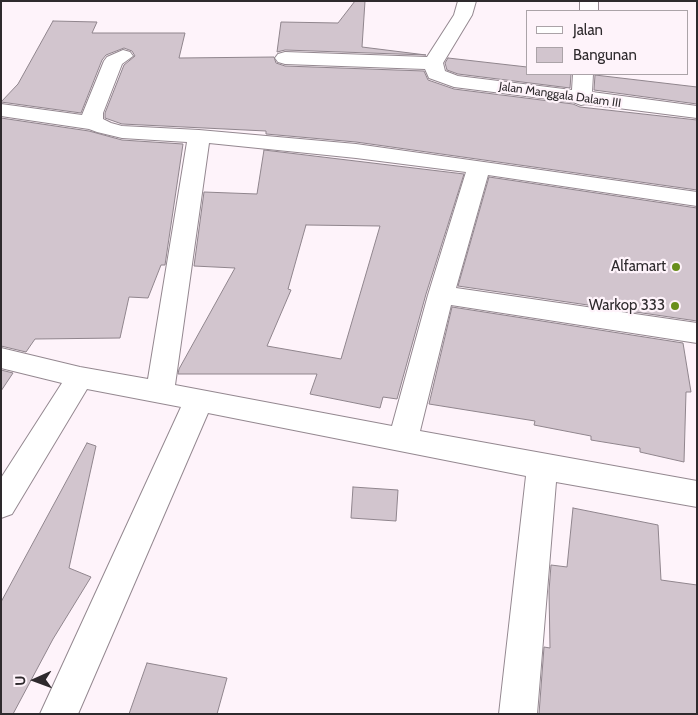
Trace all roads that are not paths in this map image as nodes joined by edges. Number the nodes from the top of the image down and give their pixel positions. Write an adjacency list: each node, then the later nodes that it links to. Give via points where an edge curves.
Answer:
1 (467, 1): 4 (street, via 463,15)
2 (119, 58): 9 (street, via 93,113)
3 (285, 58): 4 (street)
4 (433, 63): 6 (street, Jalan Manggala Dalam III, via 436,74 454,81)
5 (583, 75): 6 (street)
6 (581, 99): 8 (street, Jalan Manggala Dalam III)
7 (1, 110): 9 (street)
8 (697, 112)
9 (94, 124): 10 (street, via 122,132)
10 (199, 136): 11 (street); 17 (street)
11 (479, 167): 12 (street); 13 (street)
12 (697, 199)
13 (441, 295): 14 (street); 19 (street)
14 (697, 333)
15 (1, 358): 16 (street)
16 (80, 377): 17 (street); 22 (street)
17 (160, 392): 18 (street)
18 (199, 400): 19 (street); 23 (street)
19 (403, 440): 20 (street)
20 (542, 467): 21 (street); 24 (street)
21 (697, 494)
22 (1, 505)
23 (59, 714)
24 (518, 714)

